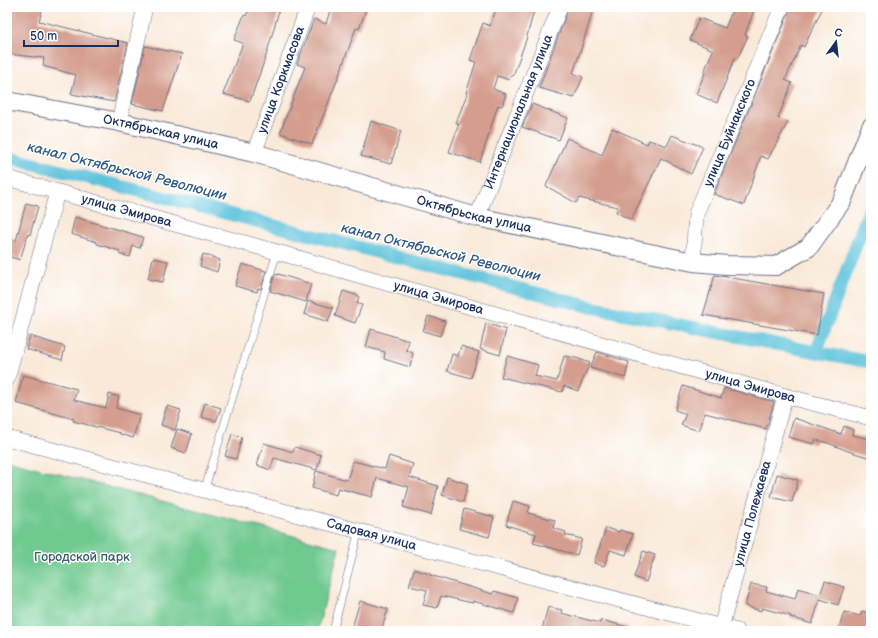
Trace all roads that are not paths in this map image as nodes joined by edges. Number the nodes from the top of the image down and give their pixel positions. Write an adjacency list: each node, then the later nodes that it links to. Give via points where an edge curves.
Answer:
1 (145, 7): 6 (street)
2 (308, 7): 8 (street, улица Коркмасова)
3 (560, 7): 11 (street, Интернациональная улица)
4 (782, 7): 13 (street, улица Буйнакского, via 696,214)
5 (7, 101): 6 (street, Октябрьская улица)
6 (119, 122): 8 (street, Октябрьская улица)
7 (871, 127): 13 (street, Октябрьская улица, via 842,201 809,247 776,266)
8 (254, 153): 11 (street, Октябрьская улица)
9 (7, 178): 10 (street, улица Эмирова)
10 (57, 192): 12 (street, улица Эмирова); 14 (street)
11 (477, 217): 13 (street, Октябрьская улица)
12 (277, 252): 15 (street, улица Эмирова); 18 (lane)
13 (693, 262)
14 (7, 379)
15 (786, 396): 16 (street, улица Эмирова); 20 (street, улица Полежаева)
16 (871, 418)
17 (7, 438): 18 (street, Садовая улица)
18 (204, 491): 19 (street, Садовая улица)
19 (359, 530): 20 (street, Садовая улица); 21 (lane)
20 (720, 629): 22 (street, Садовая улица)
21 (333, 631)
22 (737, 631)

